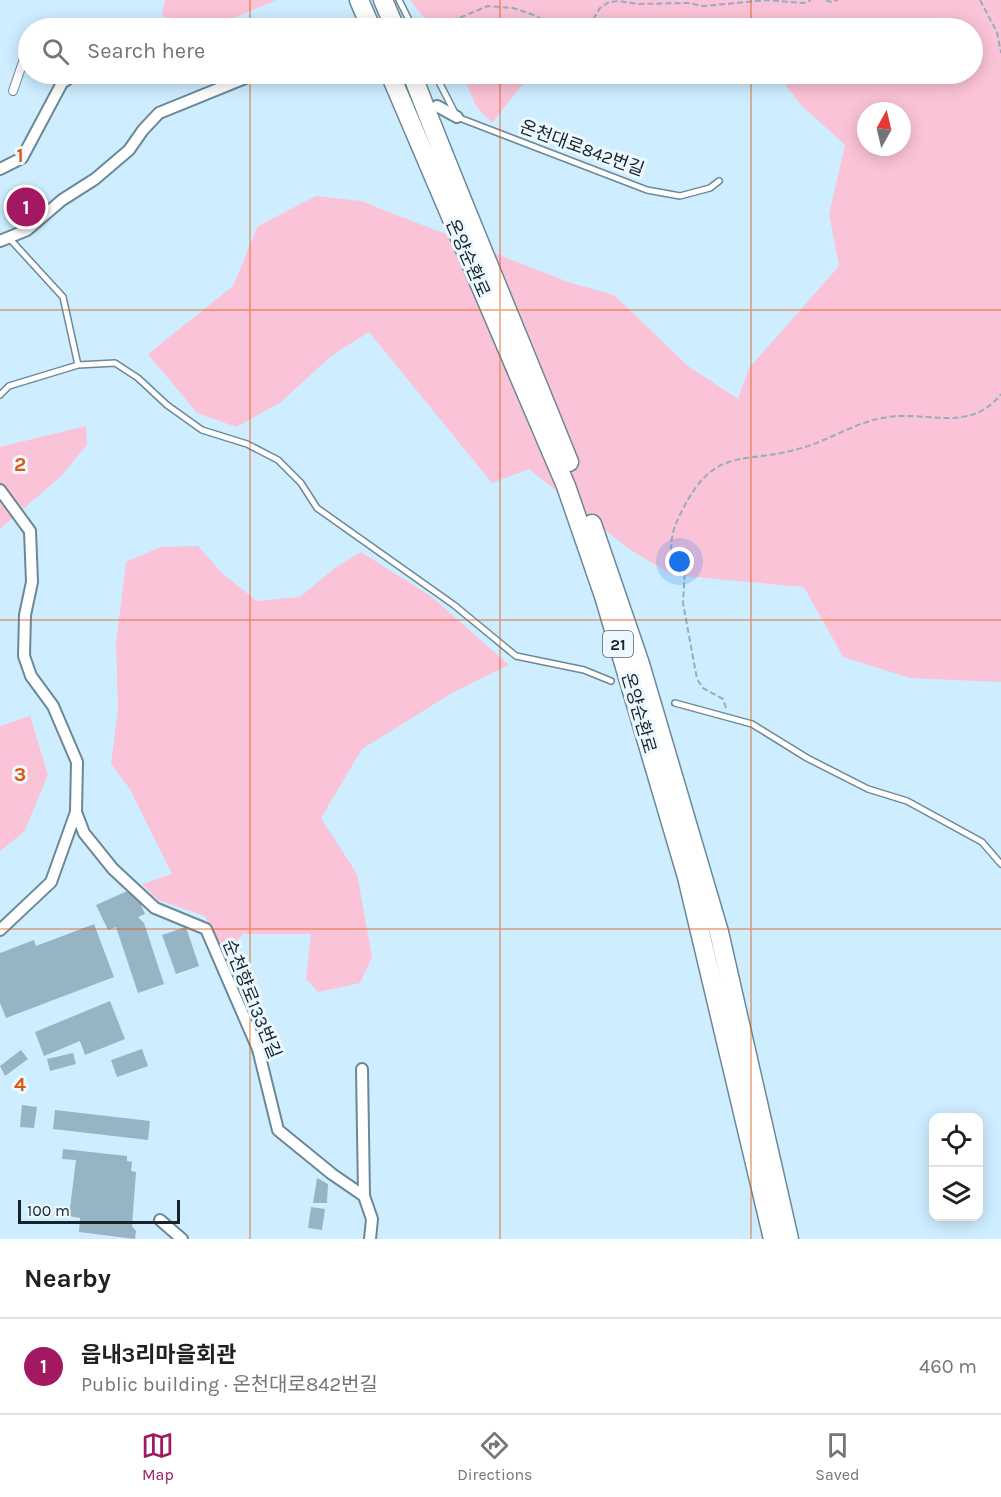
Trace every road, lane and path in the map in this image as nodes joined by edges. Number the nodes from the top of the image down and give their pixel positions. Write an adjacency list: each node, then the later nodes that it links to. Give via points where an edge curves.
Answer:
1 (358, 0): 8 (highway)
2 (383, 0): 9 (highway)
3 (399, 0): 10 (lane)
4 (811, 0): 13 (path, via 704,6 619,1 609,2)
5 (826, 0): 6 (path)
6 (838, 0)
7 (980, 0): 14 (path, via 997,33)
8 (366, 18)
9 (391, 18)
10 (408, 18)
11 (459, 18): 12 (path, via 488,6 513,8)
12 (540, 18)
13 (593, 18)
14 (1001, 53)
15 (18, 76): 21 (street)
16 (61, 84): 24 (street, via 22,158)
17 (230, 84): 26 (street, via 159,113 129,150 95,179 27,230)
18 (394, 84): 42 (highway, 온양순환로 / 21, via 566,486 604,596 687,877)
19 (416, 84): 43 (highway, 온양순환로 / 21, via 578,485 623,611 719,932)
20 (440, 84): 23 (lane)
21 (13, 91)
22 (437, 106): 23 (street, 온천대로842번길)
23 (457, 117): 25 (lane, 온천대로842번길, via 647,190 680,196 710,188)
24 (0, 169)
25 (719, 181)
26 (4, 239): 27 (lane, via 63,297)
27 (78, 365): 29 (lane, via 9,387); 31 (lane, via 115,363 202,430 247,444 278,460 301,483 317,508 454,605 516,656 584,670)
28 (1001, 394): 33 (path, via 988,410 949,420 907,414 880,418 782,454 718,464 700,480 674,523 670,549 674,561 685,568 683,603 697,679 703,688 723,699)
29 (0, 395)
30 (0, 490): 34 (street, 순천향로133번길, via 30,531 32,582 25,615 24,656 31,676 53,706 76,762)
31 (611, 681)
32 (675, 703): 33 (lane)
33 (730, 719): 35 (lane, via 752,724 868,789 907,801 981,842)
34 (76, 812): 36 (street, via 51,882); 38 (street, 순천향로133번길, via 84,833 113,869 155,908 207,929 258,1049 278,1130)
35 (1001, 864)
36 (0, 930)
37 (362, 1068): 38 (street)
38 (364, 1196): 41 (street, via 372,1219)
39 (160, 1220): 40 (street)
40 (182, 1239)
41 (370, 1239)
42 (773, 1239)
43 (789, 1239)

